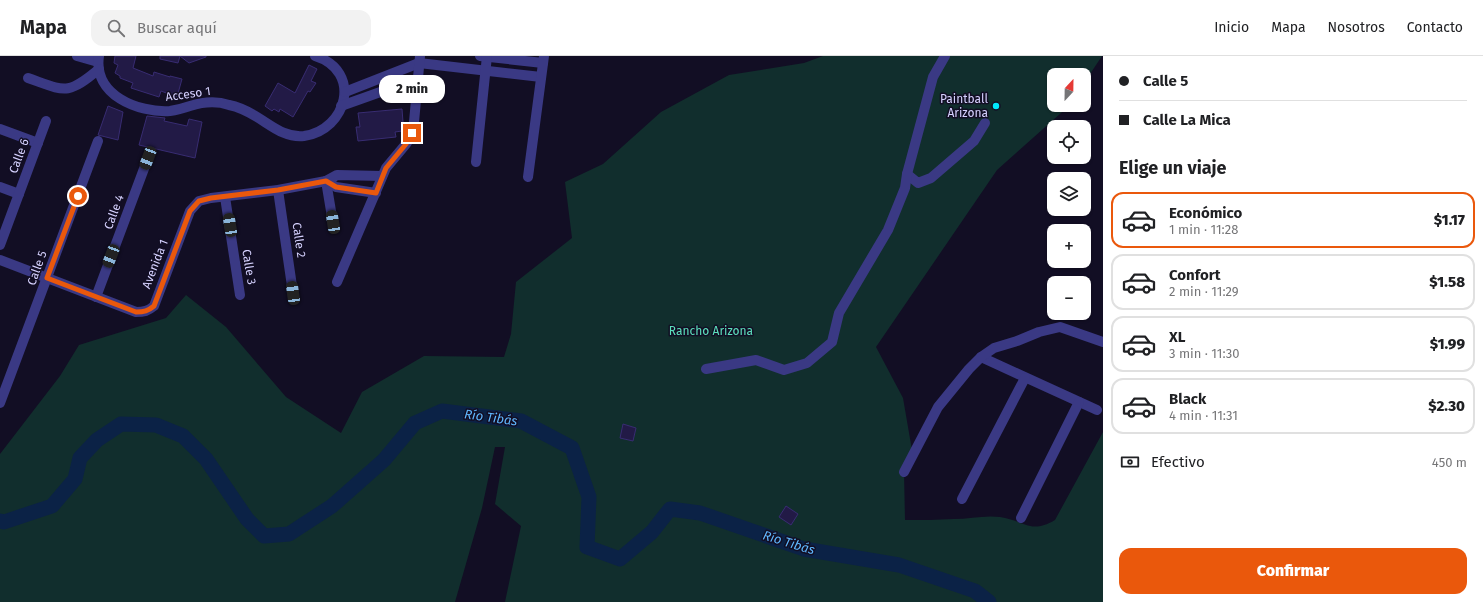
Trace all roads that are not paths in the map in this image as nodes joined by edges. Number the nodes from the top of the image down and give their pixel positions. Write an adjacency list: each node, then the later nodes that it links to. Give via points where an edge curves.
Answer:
1 (77, 56): 7 (street)
2 (315, 56): 12 (street, via 328,62 338,71)
3 (485, 56): 6 (street); 8 (street)
4 (945, 56): 21 (street, via 933,77)
5 (419, 60): 8 (street); 11 (street); 12 (street)
6 (543, 60): 9 (street)
7 (98, 62): 10 (street, via 75,87 68,89 59,89); 13 (street, Acceso 1, via 106,87 113,95 122,101 152,110 170,111 208,103 229,104 278,130 303,136 322,130 331,122)
8 (486, 70): 9 (street); 20 (street)
9 (541, 77): 23 (street)
10 (28, 78)
11 (418, 79): 13 (street); 22 (street, via 412,133)
12 (345, 92): 13 (street, Acceso 1)
13 (341, 106)
14 (46, 121): 18 (street, Calle 6)
15 (985, 123): 21 (street, via 974,141 931,178 918,183)
16 (0, 130): 18 (street)
17 (98, 141): 33 (street, Calle 5)
18 (38, 143): 28 (street, Calle 6)
19 (148, 158): 37 (street, Calle 4)
20 (476, 162)
21 (907, 174): 40 (street, via 905,188 888,230 839,313 832,342 807,364 784,370 756,360)
22 (382, 176): 24 (street, Avenida 1, via 337,175); 27 (street)
23 (528, 177)
24 (326, 181): 26 (street, Avenida 1); 27 (street, via 336,187); 30 (street)
25 (0, 187): 28 (street)
26 (278, 190): 29 (street, Avenida 1); 35 (street, Calle 2)
27 (376, 193): 34 (street)
28 (19, 194): 31 (street, Calle 6)
29 (225, 197): 36 (street, Calle 3); 37 (street, Avenida 1, via 199,201 190,211 154,306 149,311 136,312)
30 (333, 222)
31 (0, 245)
32 (0, 260): 33 (street, Avenida 1)
33 (47, 278): 37 (street, Avenida 1); 43 (street, Calle 5)
34 (337, 282)
35 (293, 293)
36 (240, 295)
37 (96, 297)
38 (1103, 342): 39 (street, via 1060,327 994,348)
39 (981, 357): 41 (street); 45 (street, via 938,407)
40 (706, 369)
41 (1025, 378): 42 (street); 46 (street)
42 (1079, 402): 44 (street); 47 (street)
43 (0, 403)
44 (1097, 410)
45 (904, 472)
46 (962, 499)
47 (1021, 518)

